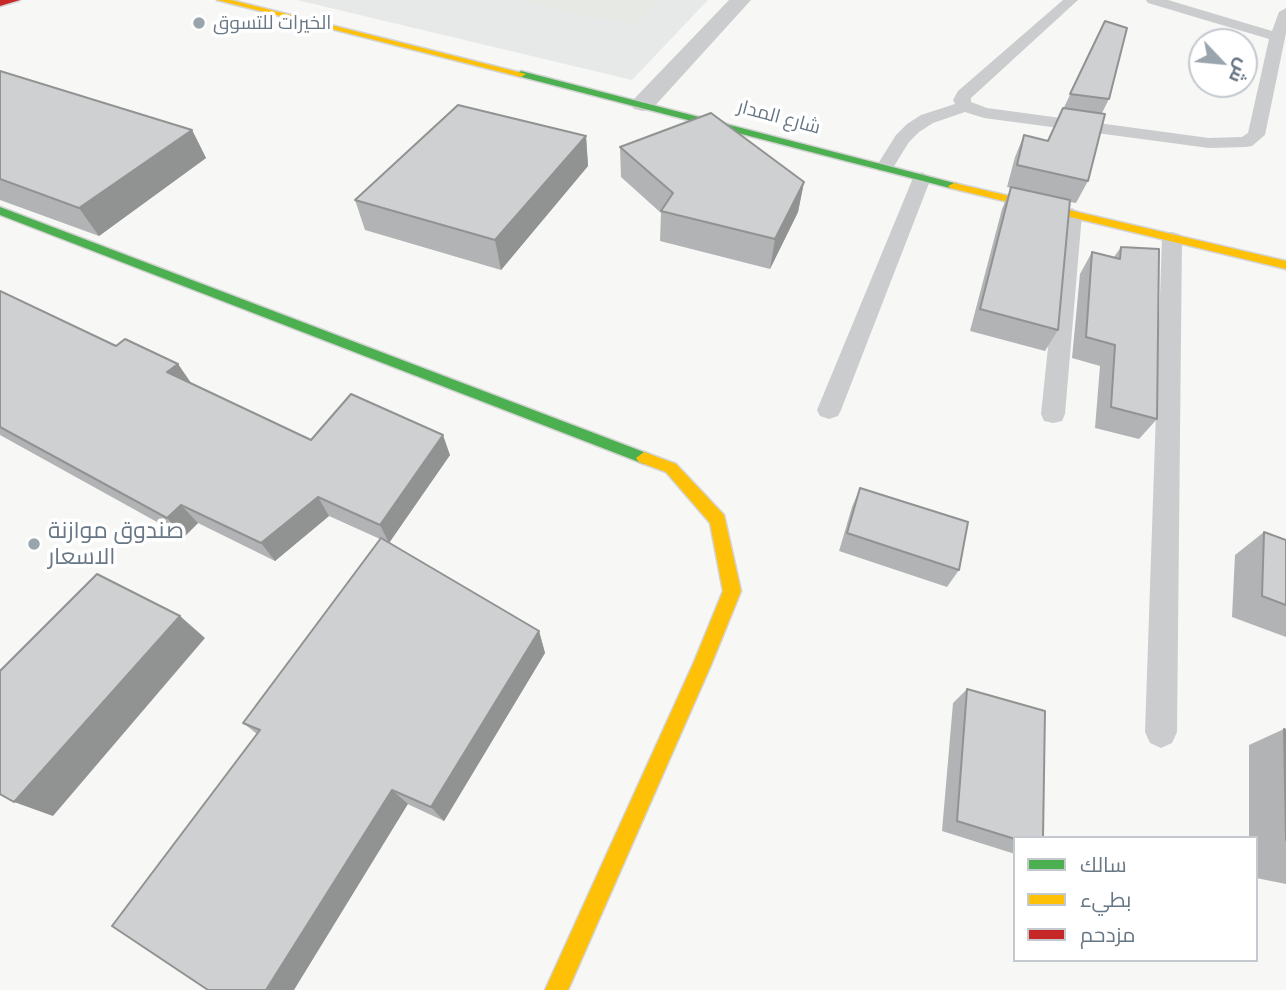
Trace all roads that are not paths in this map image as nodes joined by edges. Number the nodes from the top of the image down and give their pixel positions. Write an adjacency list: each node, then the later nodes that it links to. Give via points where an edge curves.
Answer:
1 (16, 0): 6 (main road)
2 (221, 0): 9 (main road, شارع المدار)
3 (741, 0): 9 (street)
4 (1071, 0): 10 (lane, via 964,95)
5 (1153, 0): 8 (lane)
6 (0, 3)
7 (1286, 12): 8 (lane)
8 (1277, 37): 10 (lane, via 1255,135 1246,142 1209,144 984,113)
9 (643, 104): 11 (main road, شارع المدار)
10 (965, 106): 11 (lane, via 913,128)
11 (885, 167): 12 (main road, شارع المدار)
12 (922, 178): 14 (main road, شارع المدار); 17 (lane)
13 (0, 211): 20 (main road, via 671,468 718,520 732,591)
14 (1072, 214): 15 (main road, شارع المدار); 18 (lane)
15 (1172, 238): 16 (main road, شارع المدار); 19 (lane)
16 (1286, 265)
17 (829, 410)
18 (1053, 414)
19 (1161, 732)
20 (556, 990)

